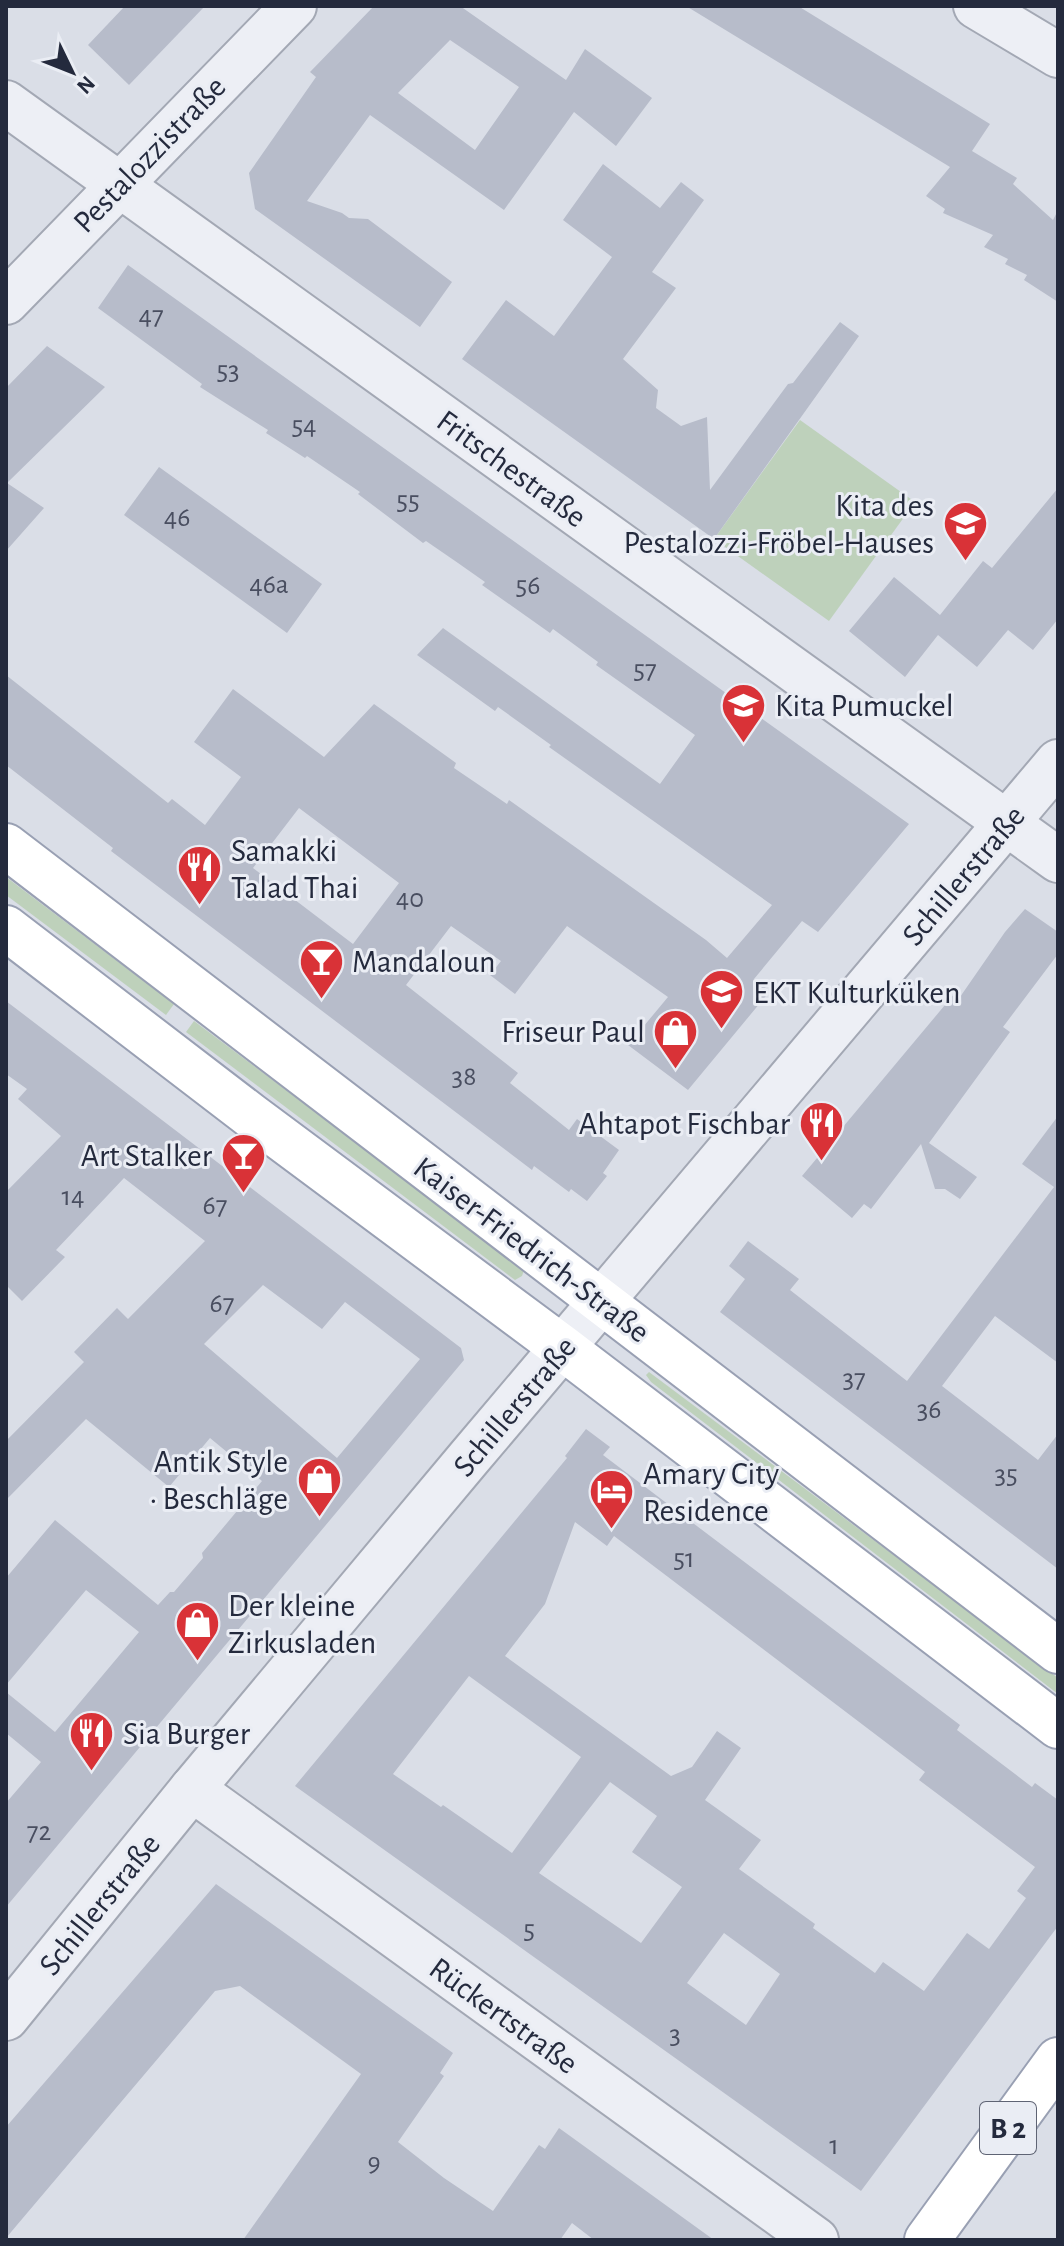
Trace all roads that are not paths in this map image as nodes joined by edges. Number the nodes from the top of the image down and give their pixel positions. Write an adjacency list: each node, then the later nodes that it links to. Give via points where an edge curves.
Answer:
1 (294, 6): 5 (street, Pestalozzistraße)
2 (976, 6): 3 (street)
3 (1058, 55)
4 (6, 103): 5 (street, Fritschestraße)
5 (118, 185): 6 (street, Pestalozzistraße); 8 (street, Fritschestraße)
6 (6, 302)
7 (1058, 762): 8 (street, Schillerstraße)
8 (1008, 823): 10 (street, Fritschestraße); 12 (street, Schillerstraße)
9 (6, 846): 12 (main road, Kaiser-Friedrich-Straße)
10 (1058, 860)
11 (6, 928): 13 (main road, Kaiser-Friedrich-Straße)
12 (601, 1302): 13 (street, Schillerstraße); 14 (main road, Kaiser-Friedrich-Straße)
13 (563, 1348): 15 (main road, Kaiser-Friedrich-Straße); 16 (street, Schillerstraße)
14 (1058, 1651)
15 (1058, 1726)
16 (192, 1789): 17 (street, Schillerstraße); 19 (street, Rückertstraße)
17 (6, 2018)
18 (1058, 2060): 20 (main road, B 2)
19 (816, 2240)
20 (927, 2240)

